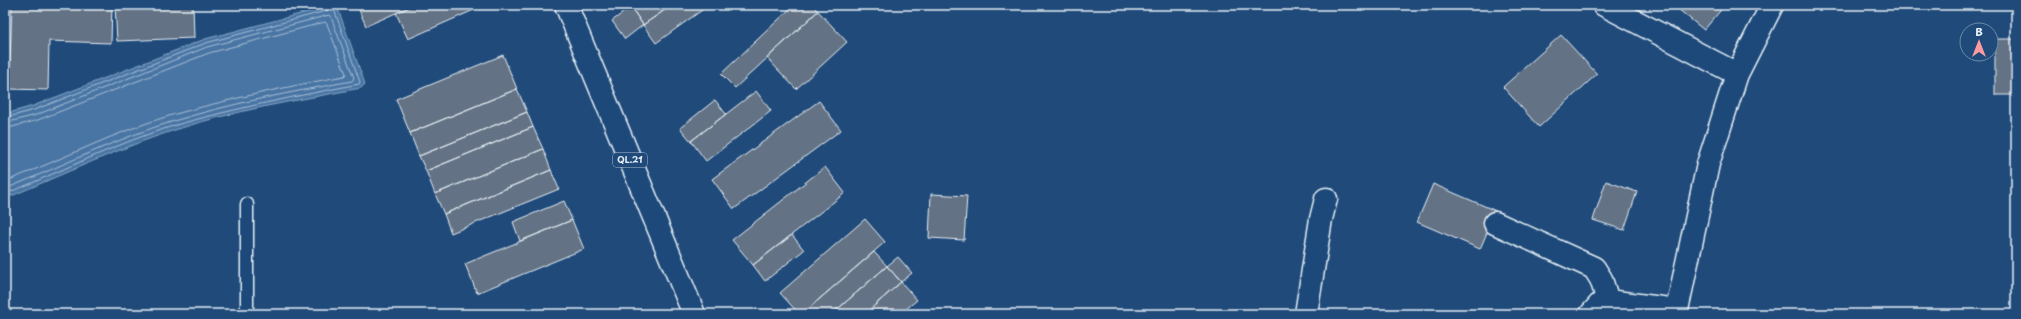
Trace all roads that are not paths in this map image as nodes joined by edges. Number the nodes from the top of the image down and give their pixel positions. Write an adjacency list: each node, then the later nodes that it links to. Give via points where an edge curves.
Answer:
1 (566, 5): 11 (main road, QL.21)
2 (1604, 5): 4 (main road)
3 (1772, 5): 4 (main road)
4 (1737, 74): 9 (main road, via 1708,164)
5 (1326, 199): 12 (main road, via 1320,219)
6 (247, 204): 10 (lane)
7 (1495, 223): 8 (main road, via 1594,268 1601,279)
8 (1599, 308): 9 (main road)
9 (1682, 312)
10 (248, 314)
11 (694, 314)
12 (1306, 314)

